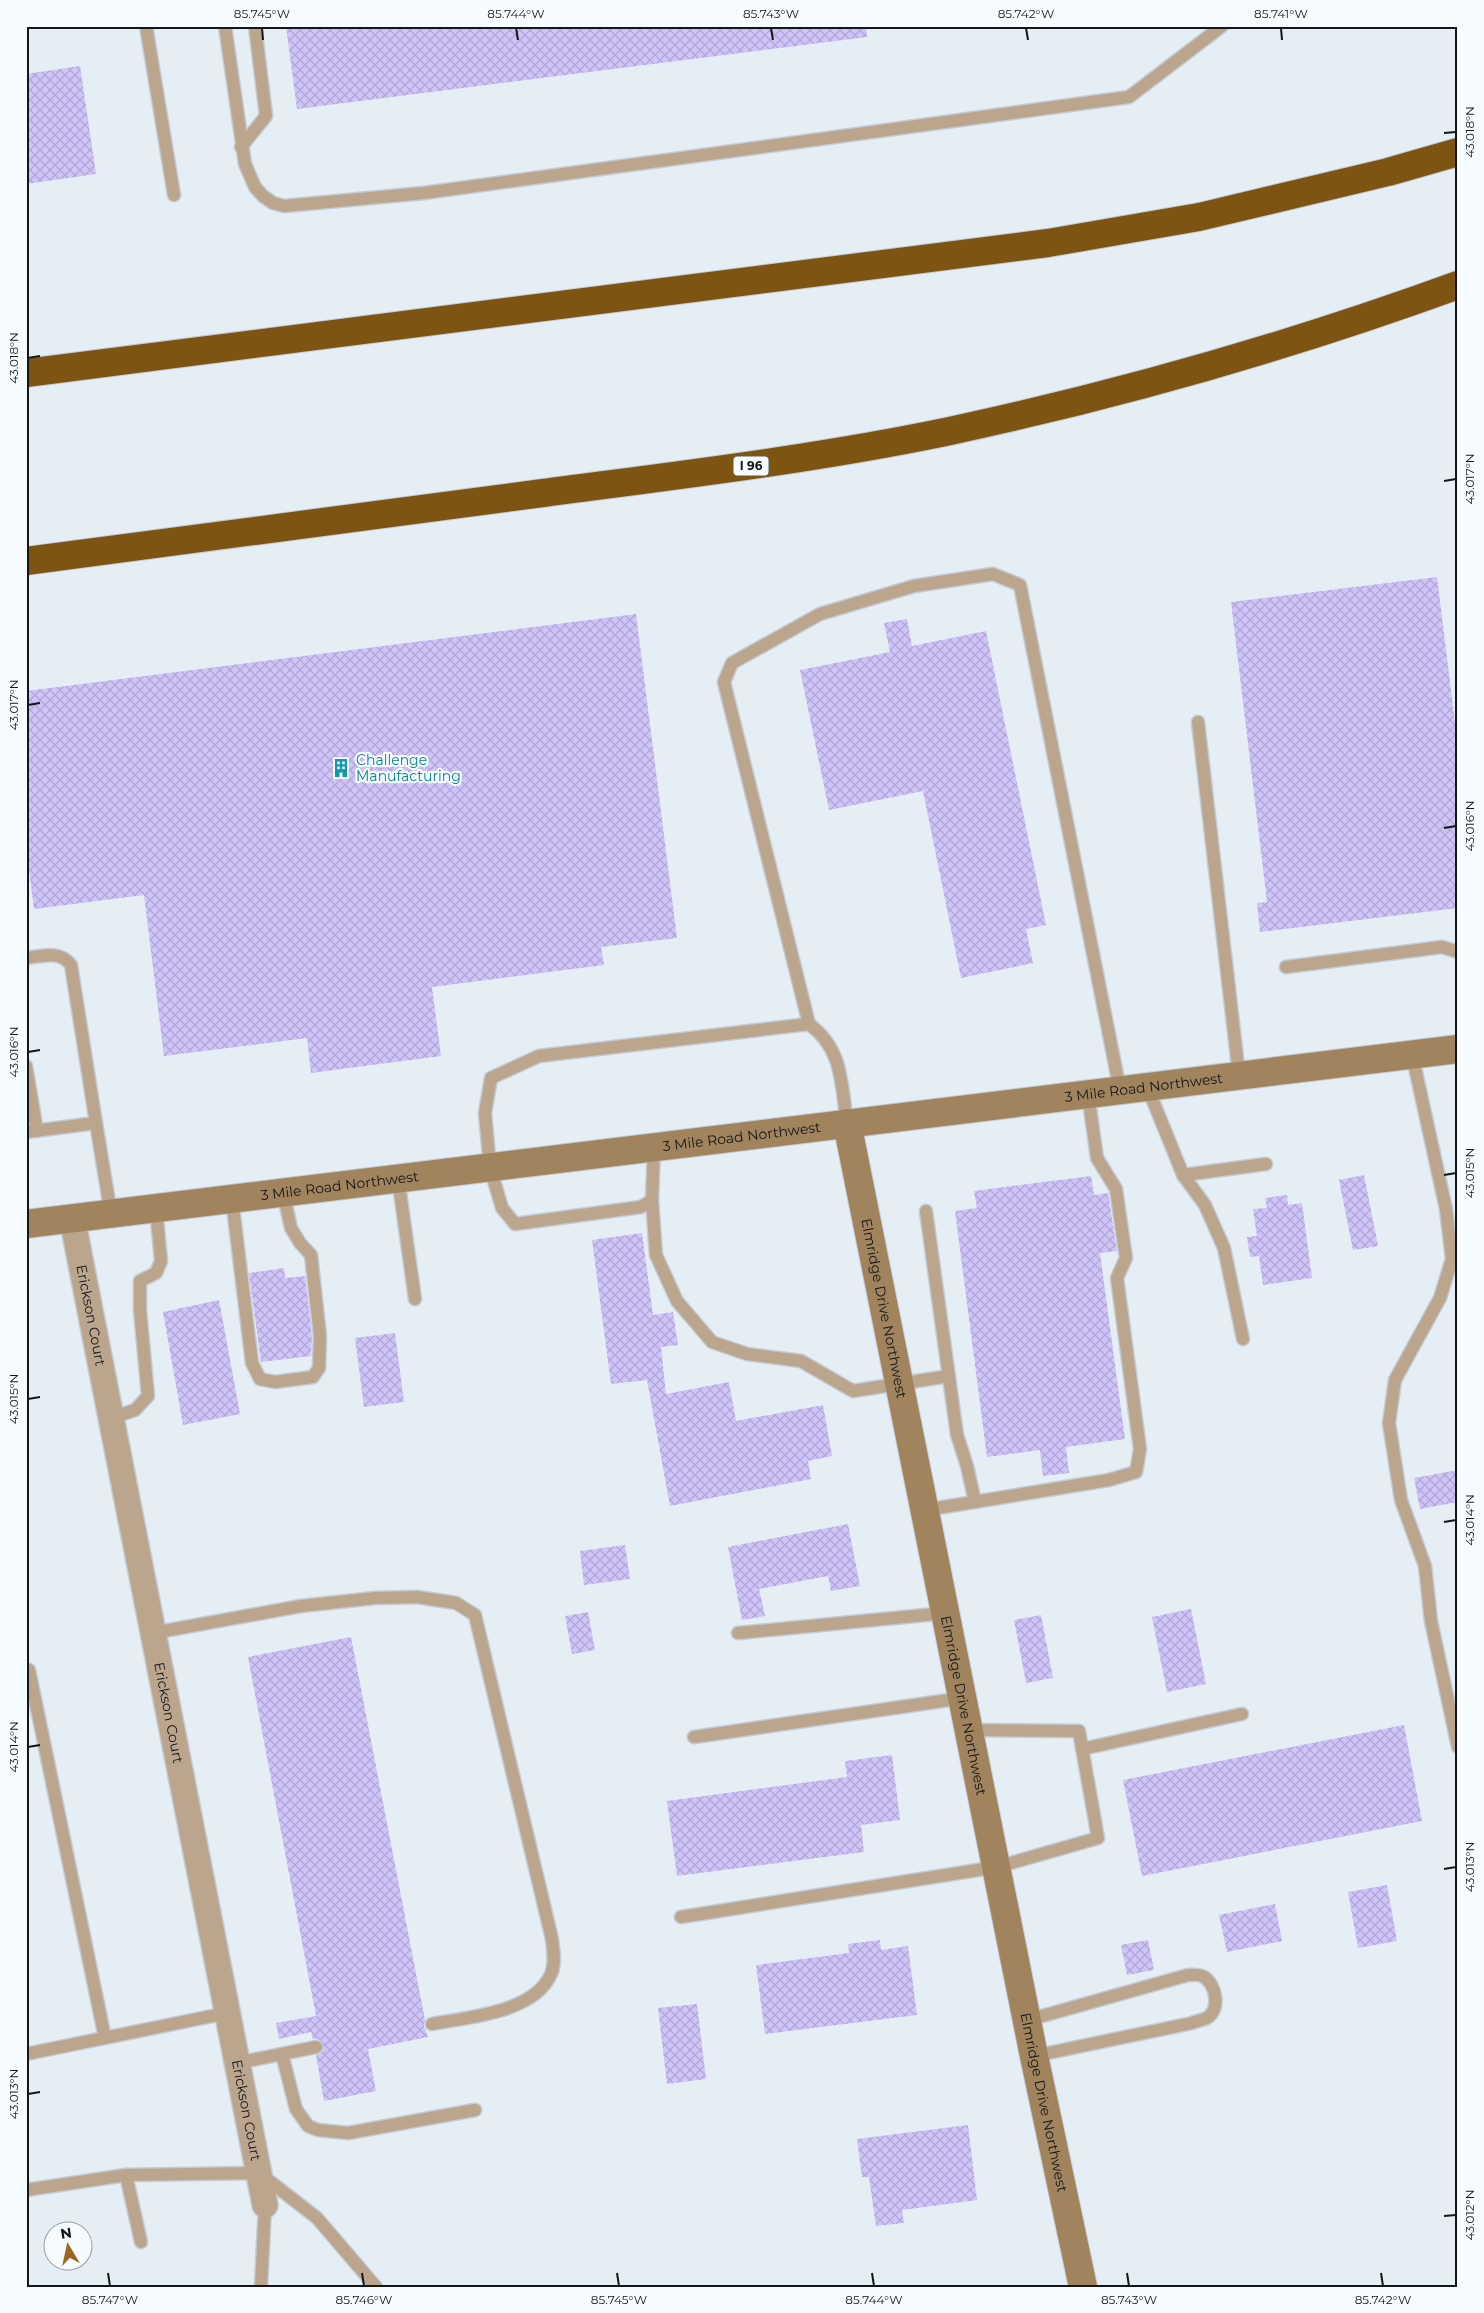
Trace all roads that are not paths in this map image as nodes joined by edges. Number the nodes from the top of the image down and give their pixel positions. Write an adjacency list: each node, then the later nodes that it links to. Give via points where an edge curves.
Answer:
1 (146, 26): 7 (lane)
2 (225, 26): 5 (lane)
3 (255, 26): 5 (lane, via 266,116)
4 (1222, 26): 5 (lane, via 1129,97 424,193 284,206 273,203 255,187)
5 (241, 147)
6 (1458, 152): 9 (highway, via 1199,217 1048,244)
7 (174, 195)
8 (1458, 285): 10 (highway, I 96, via 1329,330 1219,363 1042,410 948,431 787,461)
9 (26, 373)
10 (26, 561)
11 (1198, 722): 19 (lane)
12 (1458, 952): 14 (lane, via 1442,947)
13 (26, 958): 23 (lane, via 57,955 66,958 71,965)
14 (1286, 967)
15 (808, 1024): 21 (lane, via 724,682 732,663 820,614 914,586 993,574 1020,585); 24 (lane, via 822,1033 837,1058); 28 (lane, via 539,1056 491,1078 485,1113)
16 (1458, 1049): 17 (main road, 3 Mile Road Northwest)
17 (1412, 1054): 19 (main road, 3 Mile Road Northwest); 54 (lane, via 1446,1209 1452,1259 1440,1298 1395,1380 1389,1423 1401,1500 1425,1566 1431,1621)
18 (26, 1066): 25 (lane)
19 (1239, 1075): 20 (main road, 3 Mile Road Northwest)
20 (1147, 1086): 21 (main road, 3 Mile Road Northwest); 29 (lane)
21 (1120, 1090): 22 (main road, 3 Mile Road Northwest)
22 (1088, 1094): 24 (main road, 3 Mile Road Northwest); 44 (lane, via 1097,1158 1116,1190 1126,1258 1117,1278 1140,1449 1136,1472 1109,1480)
23 (96, 1123): 25 (lane); 36 (lane)
24 (847, 1123): 26 (main road, 3 Mile Road Northwest); 42 (main road, Elmridge Drive Northwest)
25 (32, 1132)
26 (654, 1147): 28 (main road, 3 Mile Road Northwest); 33 (lane)
27 (1266, 1164): 29 (lane)
28 (490, 1167): 30 (main road, 3 Mile Road Northwest); 33 (lane, via 502,1208 515,1224 641,1207)
29 (1183, 1175): 40 (lane, via 1205,1205 1224,1248)
30 (398, 1178): 31 (main road, 3 Mile Road Northwest); 39 (lane)
31 (283, 1192): 32 (main road, 3 Mile Road Northwest); 32 (lane, via 291,1228 310,1255 320,1336 320,1368 313,1377 275,1382 260,1378 252,1363)
32 (232, 1198): 34 (main road, 3 Mile Road Northwest)
33 (652, 1200): 42 (lane, via 656,1255 677,1301 712,1342 747,1354 801,1361 853,1391)
34 (156, 1208): 36 (main road, 3 Mile Road Northwest); 43 (lane, via 162,1262 156,1273 140,1281 148,1396 135,1410)
35 (926, 1211): 41 (lane)
36 (111, 1214): 37 (main road, 3 Mile Road Northwest)
37 (72, 1218): 38 (main road, 3 Mile Road Northwest); 43 (street, Erickson Court)
38 (26, 1224)
39 (415, 1299)
40 (1243, 1339)
41 (949, 1376): 42 (lane); 44 (lane, via 957,1435)
42 (900, 1382): 45 (main road, Elmridge Drive Northwest)
43 (111, 1418): 47 (street, Erickson Court)
44 (975, 1502): 45 (lane)
45 (925, 1510): 46 (main road, Elmridge Drive Northwest)
46 (946, 1612): 48 (lane); 50 (main road, Elmridge Drive Northwest)
47 (153, 1633): 58 (street, Erickson Court); 60 (lane, via 301,1606 375,1598 417,1597 456,1603 475,1614 554,1957 552,1973 542,1989 523,2002)
48 (738, 1633)
49 (29, 1670): 61 (lane)
50 (963, 1698): 52 (main road, Elmridge Drive Northwest); 53 (lane)
51 (1242, 1714): 55 (lane)
52 (969, 1730): 55 (lane, via 1079,1731); 56 (main road, Elmridge Drive Northwest)
53 (694, 1737)
54 (1458, 1747)
55 (1082, 1749): 56 (lane, via 1098,1838)
56 (997, 1867): 57 (lane); 59 (main road, Elmridge Drive Northwest)
57 (681, 1917)
58 (228, 2013): 61 (lane); 66 (street, Erickson Court)
59 (1028, 2020): 65 (main road, Elmridge Drive Northwest); 65 (lane, via 1188,1975 1202,1975 1212,1984 1216,1998 1214,2010 1207,2018 1192,2023)
60 (432, 2024)
61 (105, 2038): 63 (lane)
62 (316, 2047): 64 (lane)
63 (26, 2054)
64 (282, 2054): 66 (lane); 67 (lane, via 296,2110 308,2126 318,2130 348,2134)
65 (1034, 2056): 75 (main road, Elmridge Drive Northwest)
66 (237, 2063): 68 (street, Erickson Court)
67 (475, 2110)
68 (259, 2173): 69 (lane); 71 (street, Erickson Court); 74 (lane, via 317,2218)
69 (126, 2175): 70 (lane); 72 (lane)
70 (26, 2190)
71 (265, 2205): 73 (lane)
72 (140, 2242)
73 (261, 2287)
74 (376, 2287)
75 (1083, 2287)

